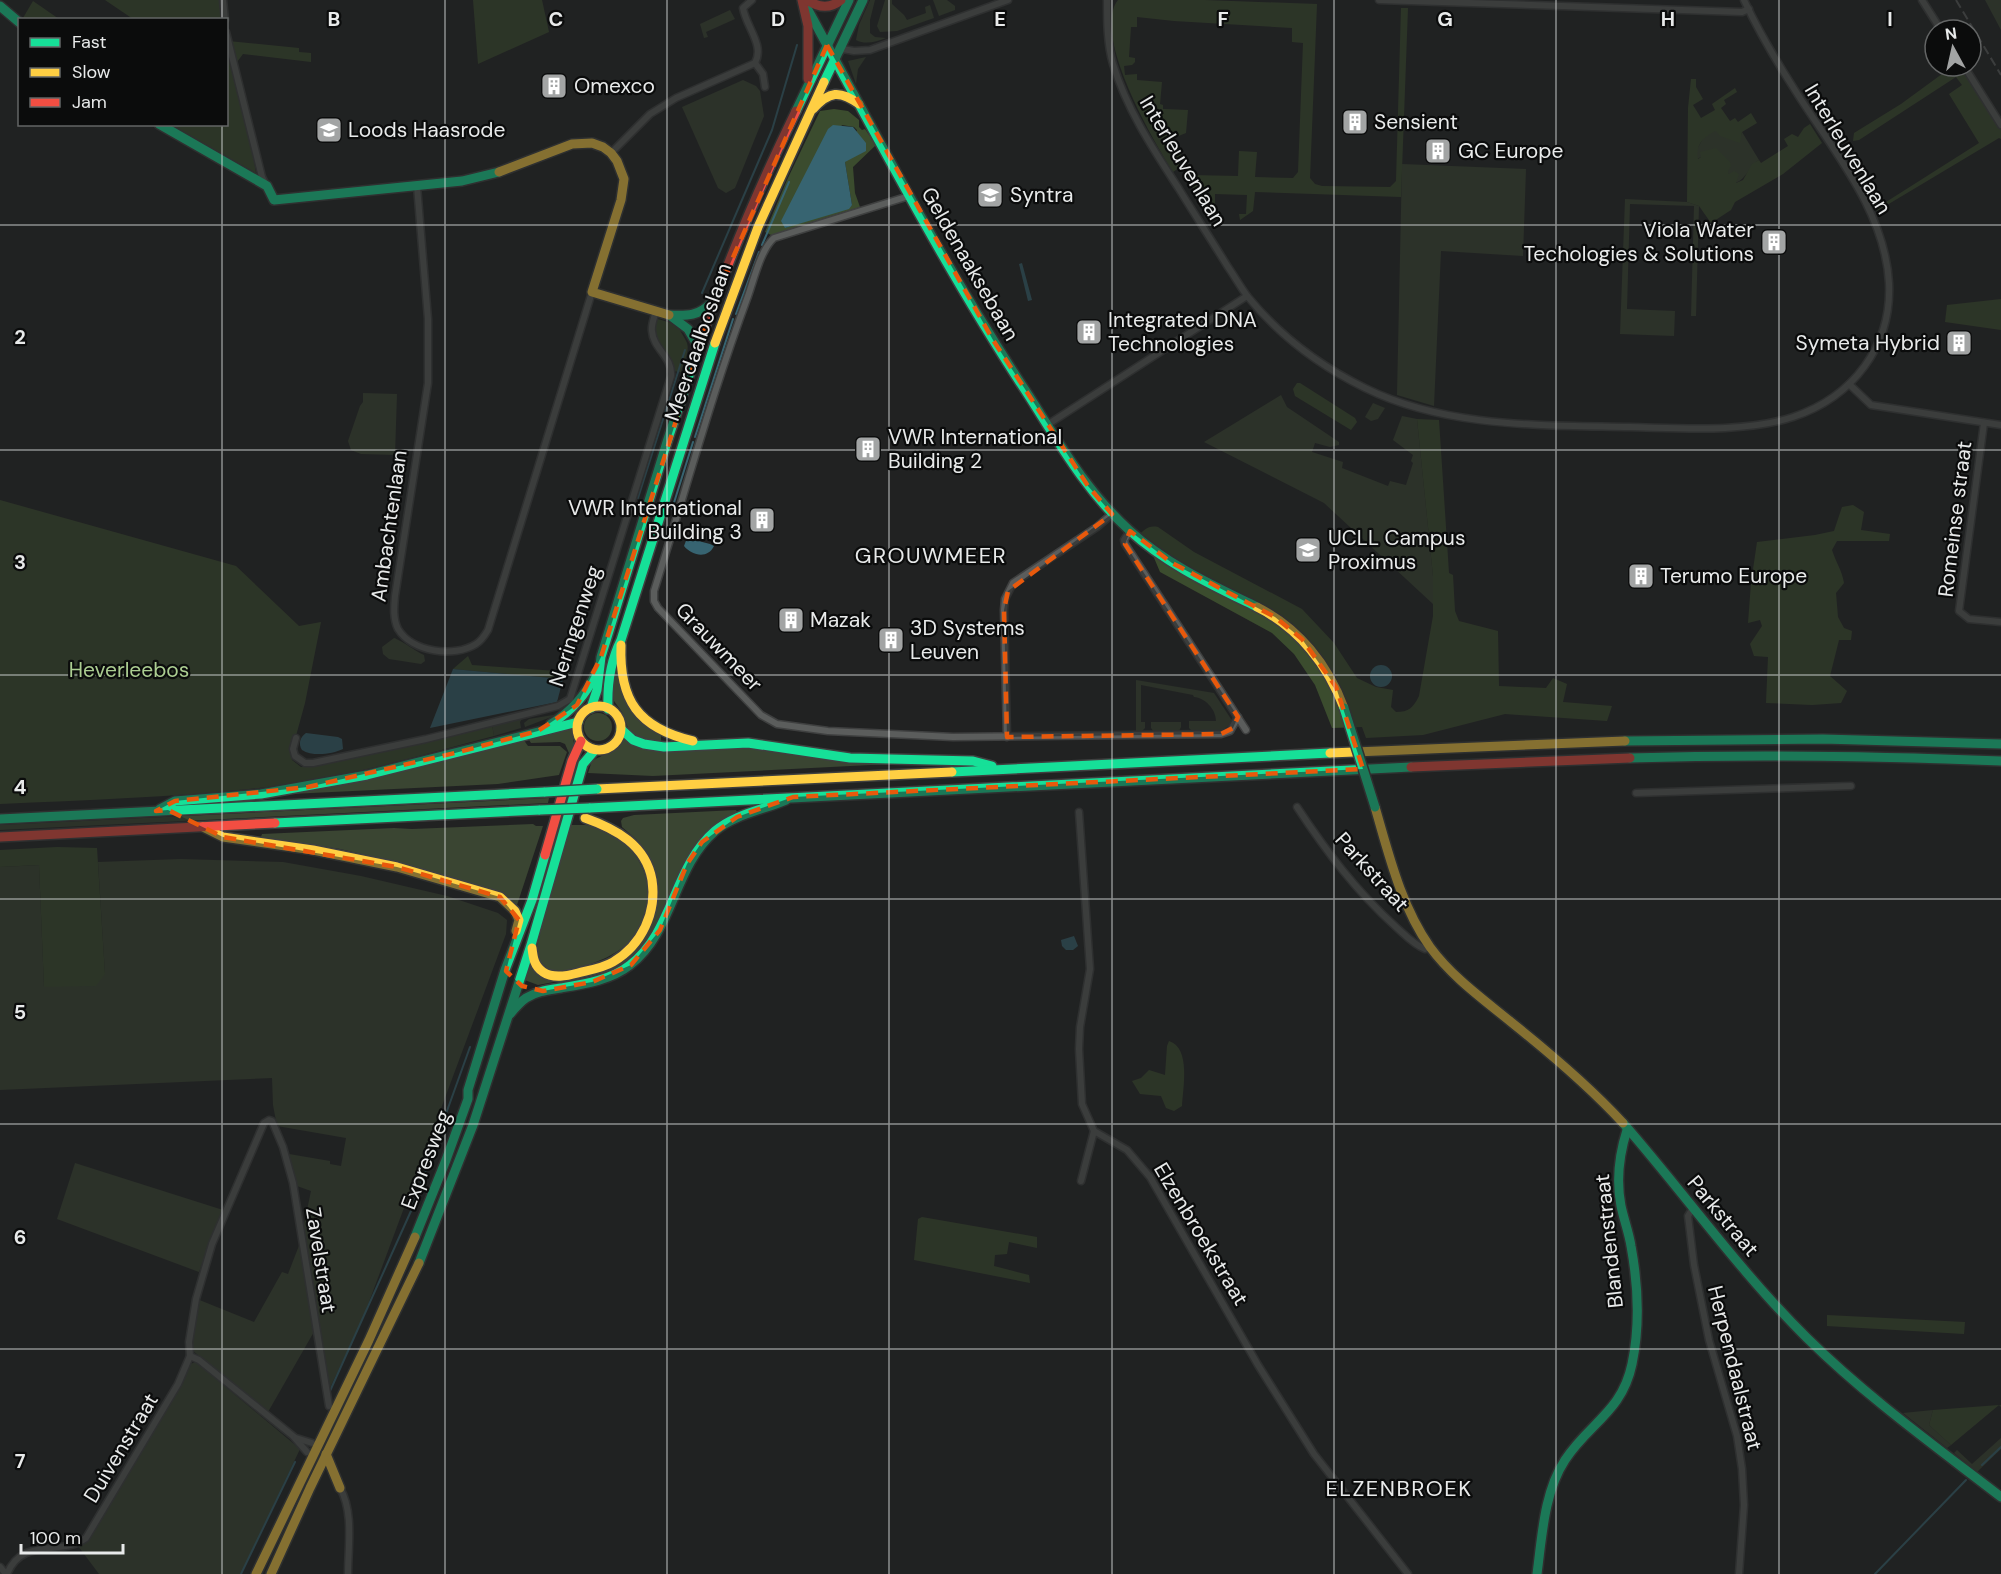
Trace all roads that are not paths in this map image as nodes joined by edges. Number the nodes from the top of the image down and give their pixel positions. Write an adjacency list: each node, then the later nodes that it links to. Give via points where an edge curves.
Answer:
1 (223, 0): 14 (street)
2 (752, 0): 20 (street, via 743,8 758,45)
3 (804, 0): 4 (main road, via 820,7); 18 (main road, Geldenaaksebaan); 22 (main road)
4 (841, 0)
5 (849, 0): 18 (main road, Meerdaalboslaan)
6 (862, 0): 19 (main road, Meerdaalboslaan)
7 (1008, 0): 19 (street, via 870,50 843,49)
8 (1107, 0): 33 (street, Interleuvenlaan, via 1112,61 1131,111)
9 (1379, 0): 13 (street, via 1742,12)
10 (1744, 0): 13 (street, Interleuvenlaan)
11 (1922, 0): 15 (street)
12 (0, 6): 16 (main road)
13 (1749, 9): 41 (street, Interleuvenlaan, via 1791,85 1857,189 1882,246 1889,284 1885,329 1869,361)
14 (225, 18)
15 (1933, 18)
16 (18, 21)
17 (228, 40): 29 (street)
18 (827, 45): 19 (main road, Geldenaaksebaan); 22 (main road, Meerdaalboslaan)
19 (834, 58): 24 (main road, Geldenaaksebaan); 25 (main road, Meerdaalboslaan)
20 (755, 63): 23 (street, via 763,74); 28 (street, via 676,98 650,114)
21 (1972, 78): 26 (street)
22 (808, 83): 34 (main road, Meerdaalboslaan)
23 (765, 87)
24 (859, 104): 25 (main road, via 841,94 830,94); 31 (main road, Geldenaaksebaan)
25 (804, 122): 39 (main road, Meerdaalboslaan, via 745,259)
26 (2001, 125)
27 (162, 126): 29 (main road)
28 (611, 153): 30 (main road, via 592,143 572,144 508,170); 32 (main road, Ambachtenlaan, via 624,179)
29 (267, 186): 30 (main road, via 273,200)
30 (417, 186): 32 (street, Ambachtenlaan, via 428,319 428,383 394,613 399,630 412,643 425,649 457,651 478,643 488,630)
31 (909, 195): 43 (main road, Geldenaaksebaan); 57 (street, Grauwmeer, via 770,241 724,363 654,601 760,715 777,724 860,733)
32 (592, 291): 35 (main road)
33 (1247, 296): 41 (street, Interleuvenlaan, via 1292,342 1338,374 1392,400 1456,416 1547,425 1735,427 1792,417 1817,407); 43 (street)
34 (715, 298): 37 (main road); 38 (main road, Meerdaalboslaan)
35 (656, 311): 36 (main road); 58 (street, Neringenweg, via 653,338 668,359 671,376 570,699 558,706 313,763 295,756)
36 (669, 315): 37 (main road); 40 (main road, via 692,332)
37 (695, 317): 38 (main road)
38 (707, 321): 39 (main road); 40 (main road, Meerdaalboslaan)
39 (714, 344): 48 (main road, Meerdaalboslaan)
40 (698, 346): 49 (main road, Meerdaalboslaan)
41 (1849, 384): 42 (street, Romeinse straat, via 1871,405)
42 (1984, 423): 44 (street, Romeinse straat); 47 (street, Romeinse straat, via 1959,612 1969,619)
43 (1047, 425): 45 (main road, Geldenaaksebaan)
44 (2001, 425)
45 (1112, 514): 46 (main road, Geldenaaksebaan); 57 (street, via 1012,583 1008,591 1004,610)
46 (1130, 531): 52 (street, via 1125,544); 69 (main road, Geldenaaksebaan, bridge, via 1172,563 1275,616 1310,648 1336,687)
47 (2001, 622)
48 (621, 640): 51 (main road, Meerdaalboslaan, via 610,667); 60 (main road, via 623,686 644,720 665,734)
49 (602, 657): 50 (main road, Meerdaalboslaan); 56 (main road, via 577,705)
50 (591, 708): 51 (main road); 53 (main road, Meerdaalboslaan)
51 (608, 709): 54 (main road, via 618,718)
52 (1238, 717): 55 (street); 57 (street, Grauwmeer, via 1230,731 1221,734)
53 (578, 722): 56 (main road); 59 (main road)
54 (621, 729): 60 (main road, via 644,744); 62 (main road, via 614,744)
55 (1246, 730)
56 (538, 731): 71 (main road, via 367,775 261,794 175,801)
57 (1007, 737)
58 (296, 738)
59 (581, 741): 62 (main road); 76 (main road, Expresweg)
60 (709, 744): 64 (main road, via 748,743 850,758 973,761)
61 (2001, 744): 64 (main road, via 1705,739)
62 (595, 750): 77 (main road, Expresweg, via 584,764)
63 (2001, 761): 67 (main road, via 1705,756)
64 (1002, 769): 71 (main road, bridge)
65 (1851, 786): 66 (street)
66 (1636, 793)
67 (793, 797): 70 (main road, bridge); 81 (main road, via 737,817 702,842 687,864 660,930 631,965 592,982)
68 (1297, 807): 78 (street, Parkstraat, via 1329,855 1373,907 1416,944 1425,949)
69 (1375, 807): 78 (main road, Parkstraat, via 1404,898)
70 (564, 809): 74 (main road, bridge); 77 (main road, via 610,826 636,846 646,860 654,900 637,942 610,963 553,977 534,962)
71 (156, 811): 73 (main road)
72 (1079, 812): 85 (street, via 1090,969 1078,1049 1082,1104)
73 (0, 819)
74 (202, 827): 75 (main road); 79 (main road, via 223,837 397,867 500,897 512,905 519,920)
75 (0, 837)
76 (524, 922): 79 (main road, Expresweg); 80 (main road, via 513,967 513,976)
77 (531, 945): 80 (main road, Expresweg)
78 (1430, 947): 84 (main road, Parkstraat, via 1459,979 1565,1066)
79 (510, 952): 90 (main road, Expresweg, via 468,1099 444,1166 404,1263)
80 (519, 982): 81 (main road, via 529,989); 82 (main road, Expresweg)
81 (543, 991): 82 (main road, via 526,998)
82 (508, 1016): 91 (main road, Expresweg, via 478,1110 418,1265)
83 (272, 1121): 88 (street, Duivenstraat, via 264,1123 212,1244 196,1299); 89 (street, Zavelstraat, via 292,1184)
84 (1628, 1130): 87 (main road, Parkstraat); 102 (main road, Blandenstraat, via 1619,1162 1618,1185 1636,1282 1632,1364 1614,1407 1569,1455 1555,1480)
85 (1094, 1131): 86 (street); 101 (street, Elzenbroekstraat, via 1127,1150 1150,1177 1314,1454)
86 (1081, 1181)
87 (1693, 1208): 95 (main road, Parkstraat, via 1817,1348); 103 (street, Herpendaalstraat, via 1688,1216 1694,1266 1742,1469 1744,1505)
88 (190, 1356): 90 (street, via 293,1436); 97 (street, Duivenstraat, via 178,1384 86,1538 73,1545 22,1554)
89 (329, 1406)
90 (314, 1445): 92 (main road, Expresweg); 92 (main road)
91 (326, 1454): 93 (main road, Expresweg); 94 (main road)
92 (311, 1462): 98 (main road, Expresweg)
93 (313, 1482): 94 (main road, via 324,1479); 99 (main road, Expresweg)
94 (340, 1488): 100 (street, via 348,1514)
95 (2001, 1497)
96 (0, 1567): 97 (street)
97 (7, 1574)
98 (255, 1574)
99 (271, 1574)
100 (348, 1574)
101 (1408, 1574)
102 (1537, 1574)
103 (1738, 1574)

